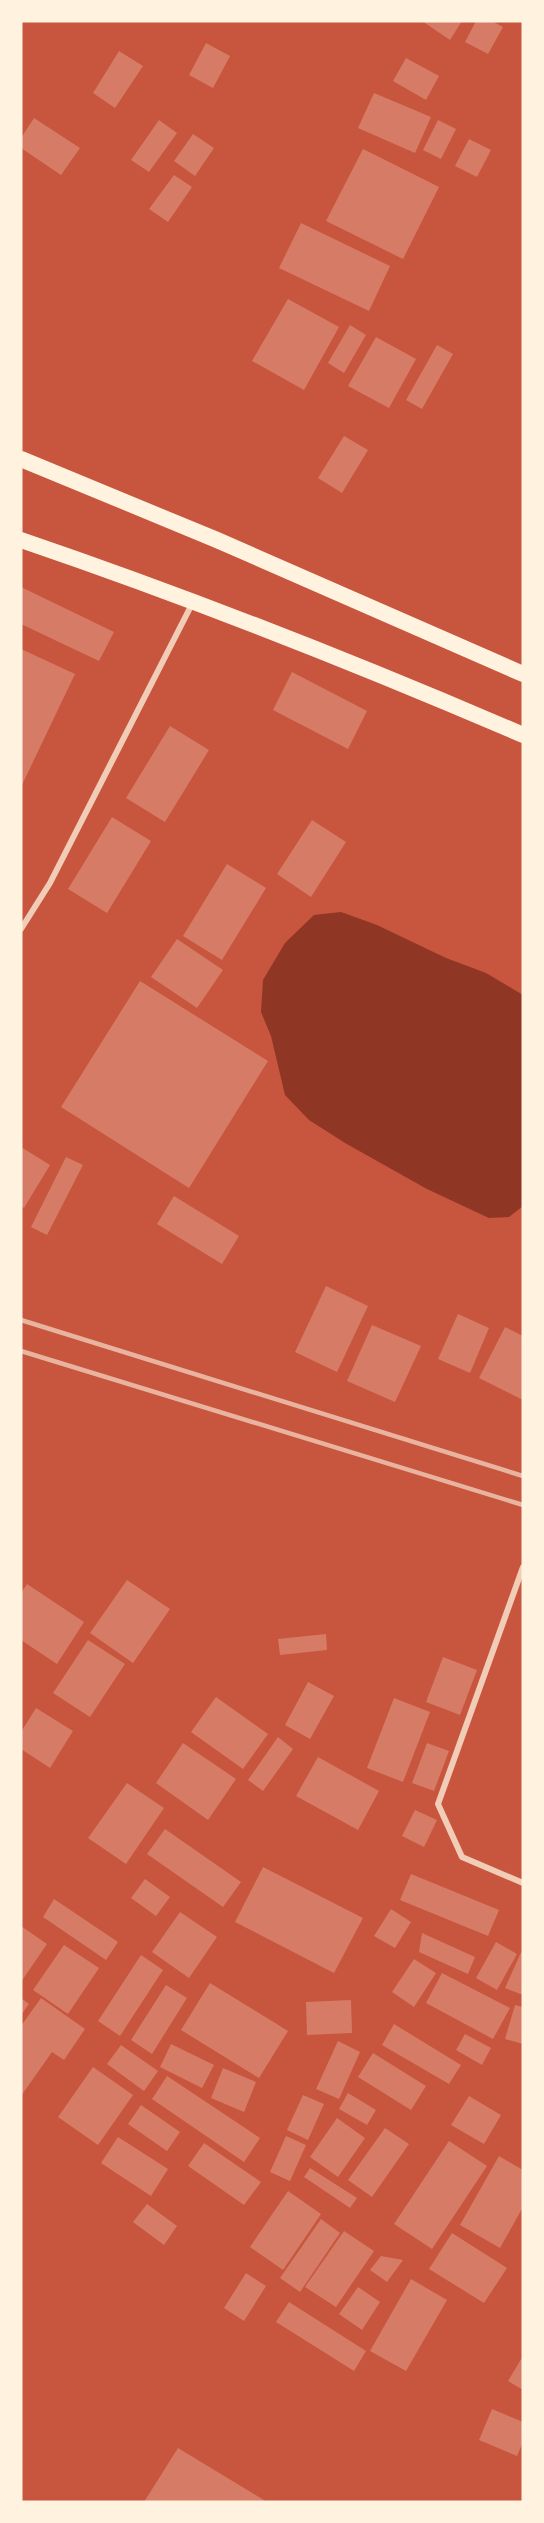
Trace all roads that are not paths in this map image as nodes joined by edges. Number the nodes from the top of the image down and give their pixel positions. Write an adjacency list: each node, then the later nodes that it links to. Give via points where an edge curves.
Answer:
1 (21, 459): 4 (highway)
2 (21, 540): 3 (highway)
3 (193, 602): 5 (highway); 6 (street, via 50,883)
4 (523, 674)
5 (523, 735)
6 (21, 929)
7 (523, 1568): 8 (street, via 438,1804 462,1857)
8 (523, 1883)

